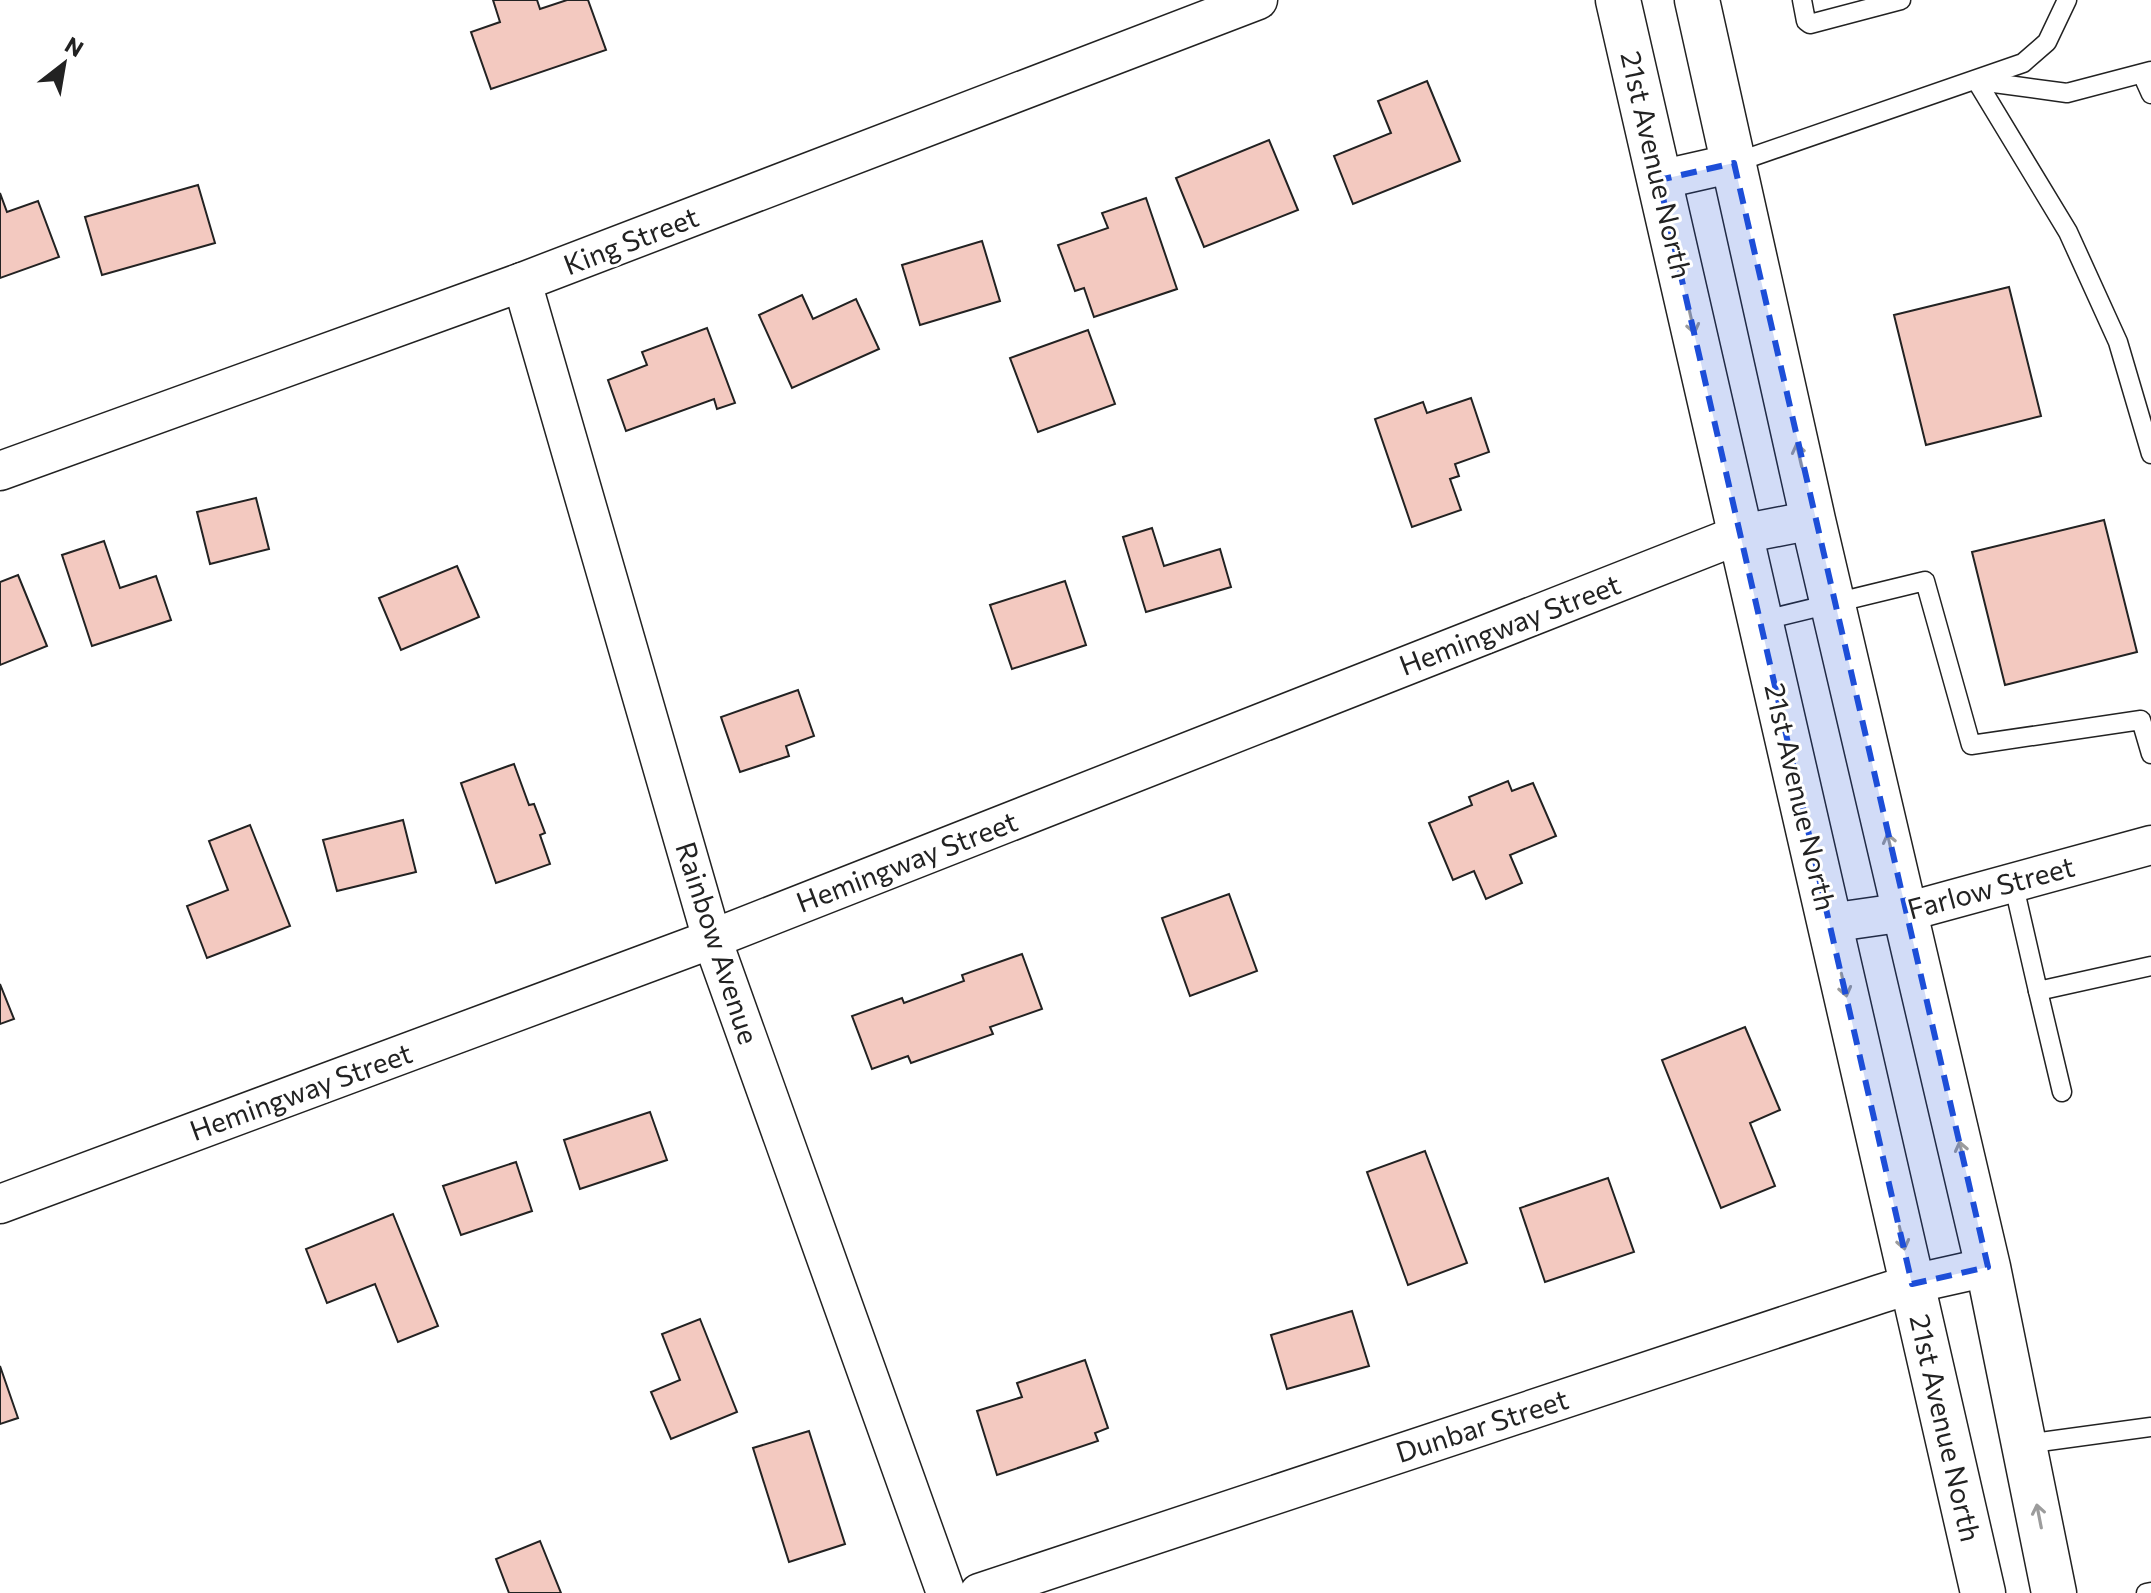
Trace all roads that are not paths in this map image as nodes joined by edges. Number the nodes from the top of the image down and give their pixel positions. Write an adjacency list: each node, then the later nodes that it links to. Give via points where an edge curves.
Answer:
1 (1258, 0): 12 (street, King Street)
2 (1618, 0): 11 (main road, 21st Avenue North)
3 (1697, 0): 10 (main road)
4 (1802, 0): 5 (lane, via 1810,24)
5 (1901, 0)
6 (2067, 0): 8 (lane, via 2047,42 2023,63)
7 (2147, 72): 8 (lane, via 2067,93); 9 (lane)
8 (1976, 80): 10 (lane); 13 (lane, via 2068,232 2118,342)
9 (2151, 94)
10 (1734, 163): 11 (street); 15 (main road, one-way to 10)
11 (1659, 180): 16 (main road, 21st Avenue North, one-way to 16)
12 (522, 282): 14 (street, King Street); 24 (street, Rainbow Avenue)
13 (2151, 454)
14 (0, 471)
15 (1813, 520): 16 (street, Hemingway Street); 17 (main road)
16 (1741, 534): 18 (main road, 21st Avenue North); 24 (street, Hemingway Street)
17 (1833, 604): 18 (lane); 19 (lane, via 1925,581 1971,745 2141,720); 22 (main road, one-way to 17)
18 (1760, 621): 23 (main road, 21st Avenue North)
19 (2151, 754)
20 (2151, 845): 21 (street, Farlow Street)
21 (2013, 882): 22 (street, Farlow Street); 26 (lane)
22 (1906, 912): 23 (street, Farlow Street); 29 (main road, one-way to 22)
23 (1829, 923): 30 (main road, 21st Avenue North, one-way to 30)
24 (712, 939): 28 (street, Hemingway Street); 33 (street, Rainbow Avenue)
25 (2151, 966): 26 (lane)
26 (2038, 991): 27 (lane)
27 (2062, 1092)
28 (0, 1204)
29 (1988, 1267): 30 (street, Dunbar Street); 32 (main road)
30 (1912, 1284): 34 (street, Dunbar Street); 35 (main road, 21st Avenue North)
31 (2151, 1427): 32 (lane)
32 (2025, 1444): 36 (main road, one-way to 32)
33 (946, 1593)
34 (979, 1593)
35 (1983, 1593)
36 (2054, 1593)

